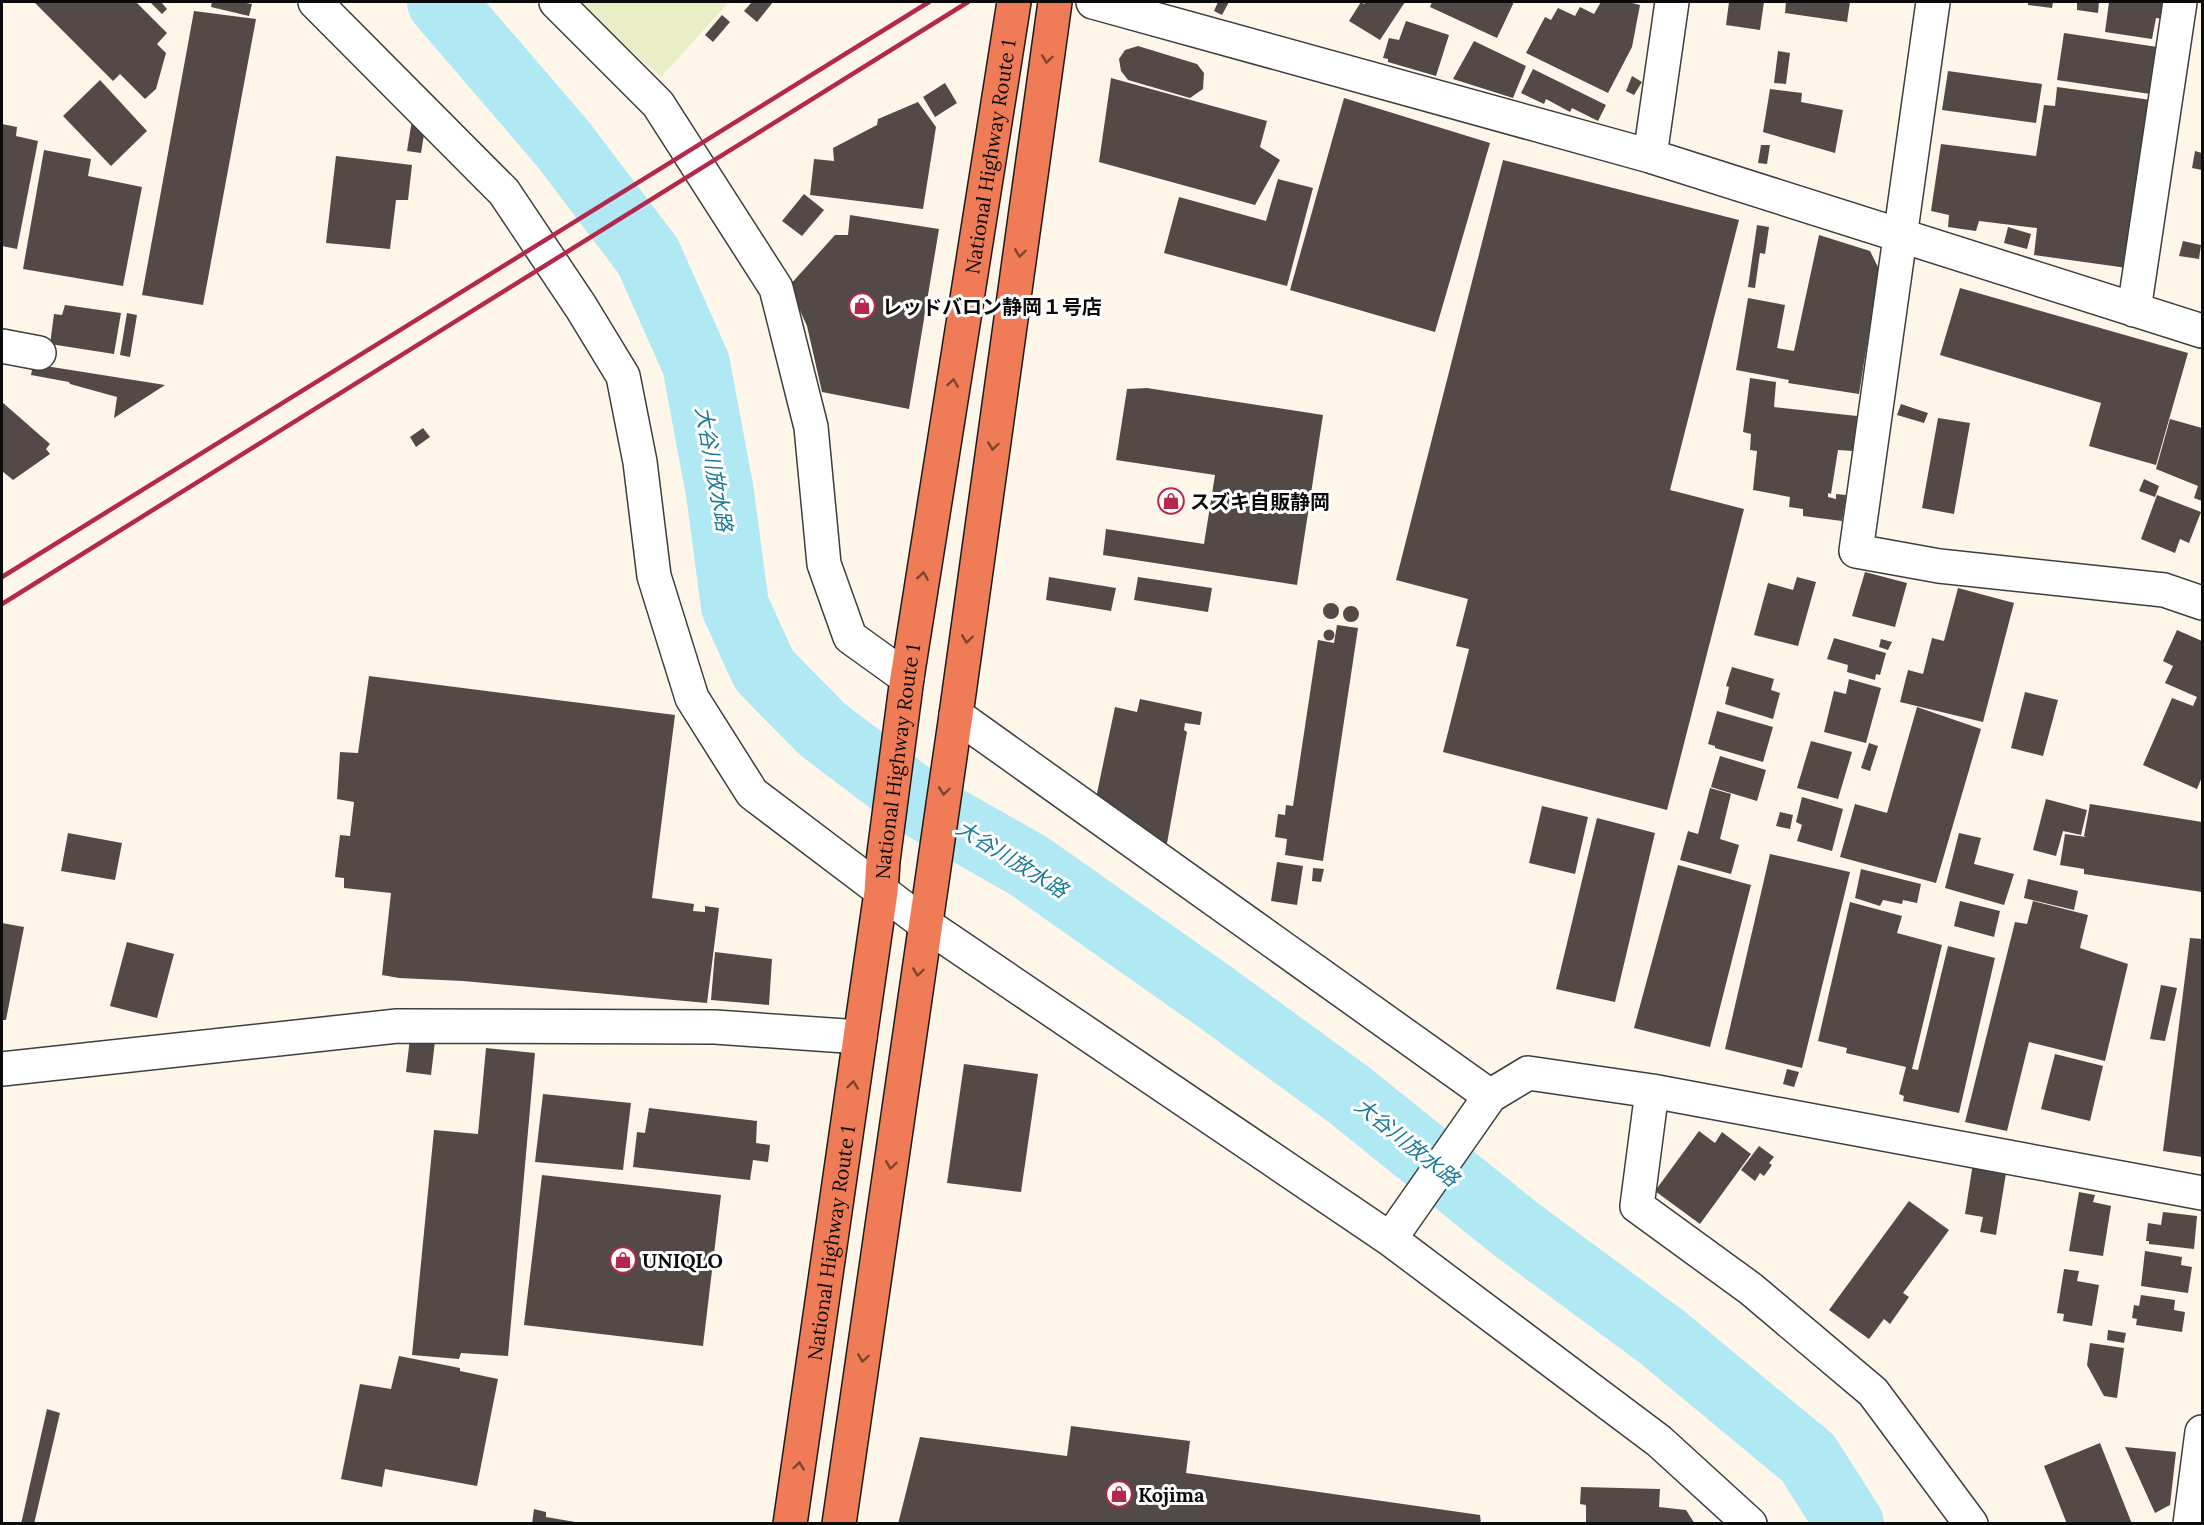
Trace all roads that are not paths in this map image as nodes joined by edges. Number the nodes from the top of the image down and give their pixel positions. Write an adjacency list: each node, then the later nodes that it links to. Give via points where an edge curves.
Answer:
1 (315, 2): 18 (street, via 504,192 623,376 640,462 654,576 692,698 752,793)
2 (556, 2): 16 (street, via 658,104 776,288 811,427 824,564 850,637)
3 (1014, 2): 16 (highway, National Highway Route 1, one-way to 3)
4 (1055, 2): 17 (highway, one-way to 17)
5 (1093, 2): 9 (street)
6 (1672, 2): 9 (street)
7 (1933, 2): 10 (street)
8 (2180, 2): 11 (street)
9 (1650, 156): 10 (street)
10 (1901, 236): 11 (street); 15 (street, via 1856,551 1939,566 2164,590)
11 (2134, 310): 12 (street)
12 (2202, 331)
13 (2, 346): 14 (street)
14 (39, 354)
15 (2202, 603)
16 (906, 687): 18 (highway, National Highway Route 1)
17 (954, 724): 19 (highway, one-way to 19); 23 (street)
18 (882, 876): 19 (street); 20 (highway, National Highway Route 1)
19 (927, 909): 25 (street); 28 (highway, one-way to 28)
20 (860, 1037): 21 (street, via 715,1027 396,1026); 27 (highway, National Highway Route 1, one-way to 20)
21 (2, 1069)
22 (1652, 1091): 23 (street, via 1528,1073); 24 (street); 30 (street, via 1637,1206 1751,1289 1873,1392)
23 (1484, 1105): 25 (street)
24 (2202, 1193)
25 (1390, 1239): 29 (street, via 1659,1441)
26 (2201, 1450): 31 (street)
27 (790, 1524)
28 (839, 1524)
29 (1750, 1524)
30 (1971, 1524)
31 (2190, 1524)

